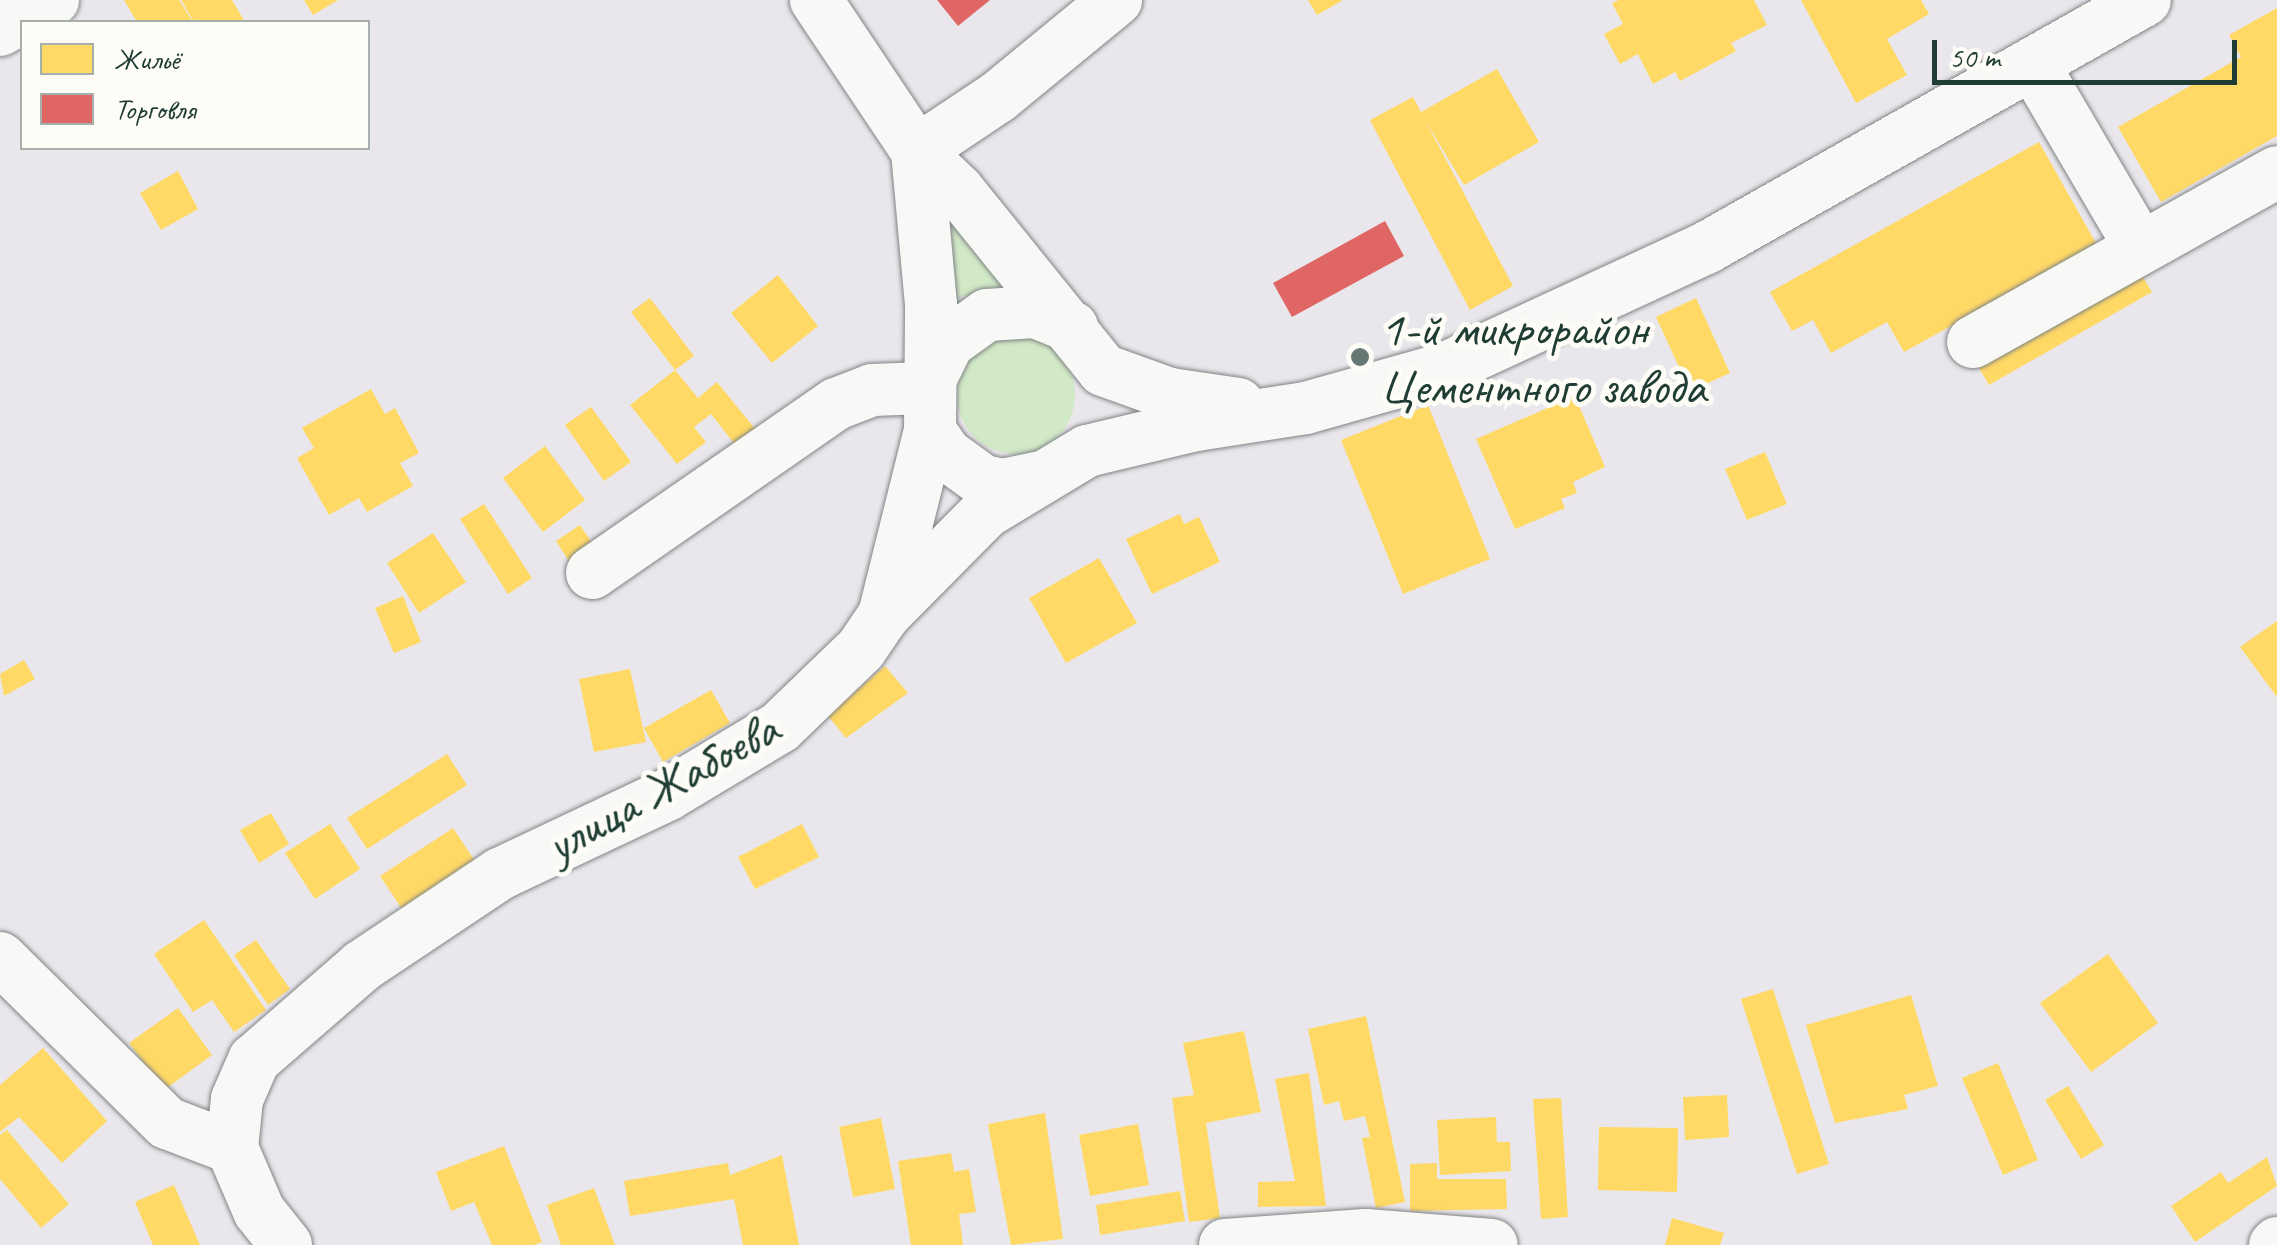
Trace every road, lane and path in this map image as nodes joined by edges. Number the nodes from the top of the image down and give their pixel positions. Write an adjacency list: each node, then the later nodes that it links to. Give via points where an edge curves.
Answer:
1 (52, 0): 5 (street)
2 (816, 0): 7 (street, улица Жабоева)
3 (1116, 0): 7 (street, via 998,97)
4 (2145, 0): 6 (street)
5 (0, 30)
6 (2034, 66): 9 (street); 14 (street, via 1637,282 1444,369)
7 (917, 151): 10 (street, via 958,190); 13 (street, улица Жабоева, via 931,305)
8 (2277, 172): 9 (street)
9 (2140, 247): 11 (street)
10 (1072, 328): 12 (street); 13 (street, via 1036,312 987,315 948,343)
11 (1973, 342)
12 (1103, 370): 14 (street, via 1170,394); 15 (street, via 1100,424)
13 (928, 409): 15 (street, via 946,454 982,480 1003,485); 16 (street, via 872,390 836,404); 17 (street, улица Жабоева)
14 (1279, 411): 15 (street)
15 (1068, 463): 17 (street, via 986,512)
16 (592, 573)
17 (884, 615): 19 (street, улица Жабоева, via 821,692 739,755 500,874 301,1013 254,1060 236,1100)
18 (0, 958): 19 (street, via 166,1123)
19 (232, 1148): 20 (street, улица Жабоева, via 259,1212)
20 (286, 1245)
21 (1225, 1245): 22 (street, via 1366,1235)
22 (1492, 1245)

